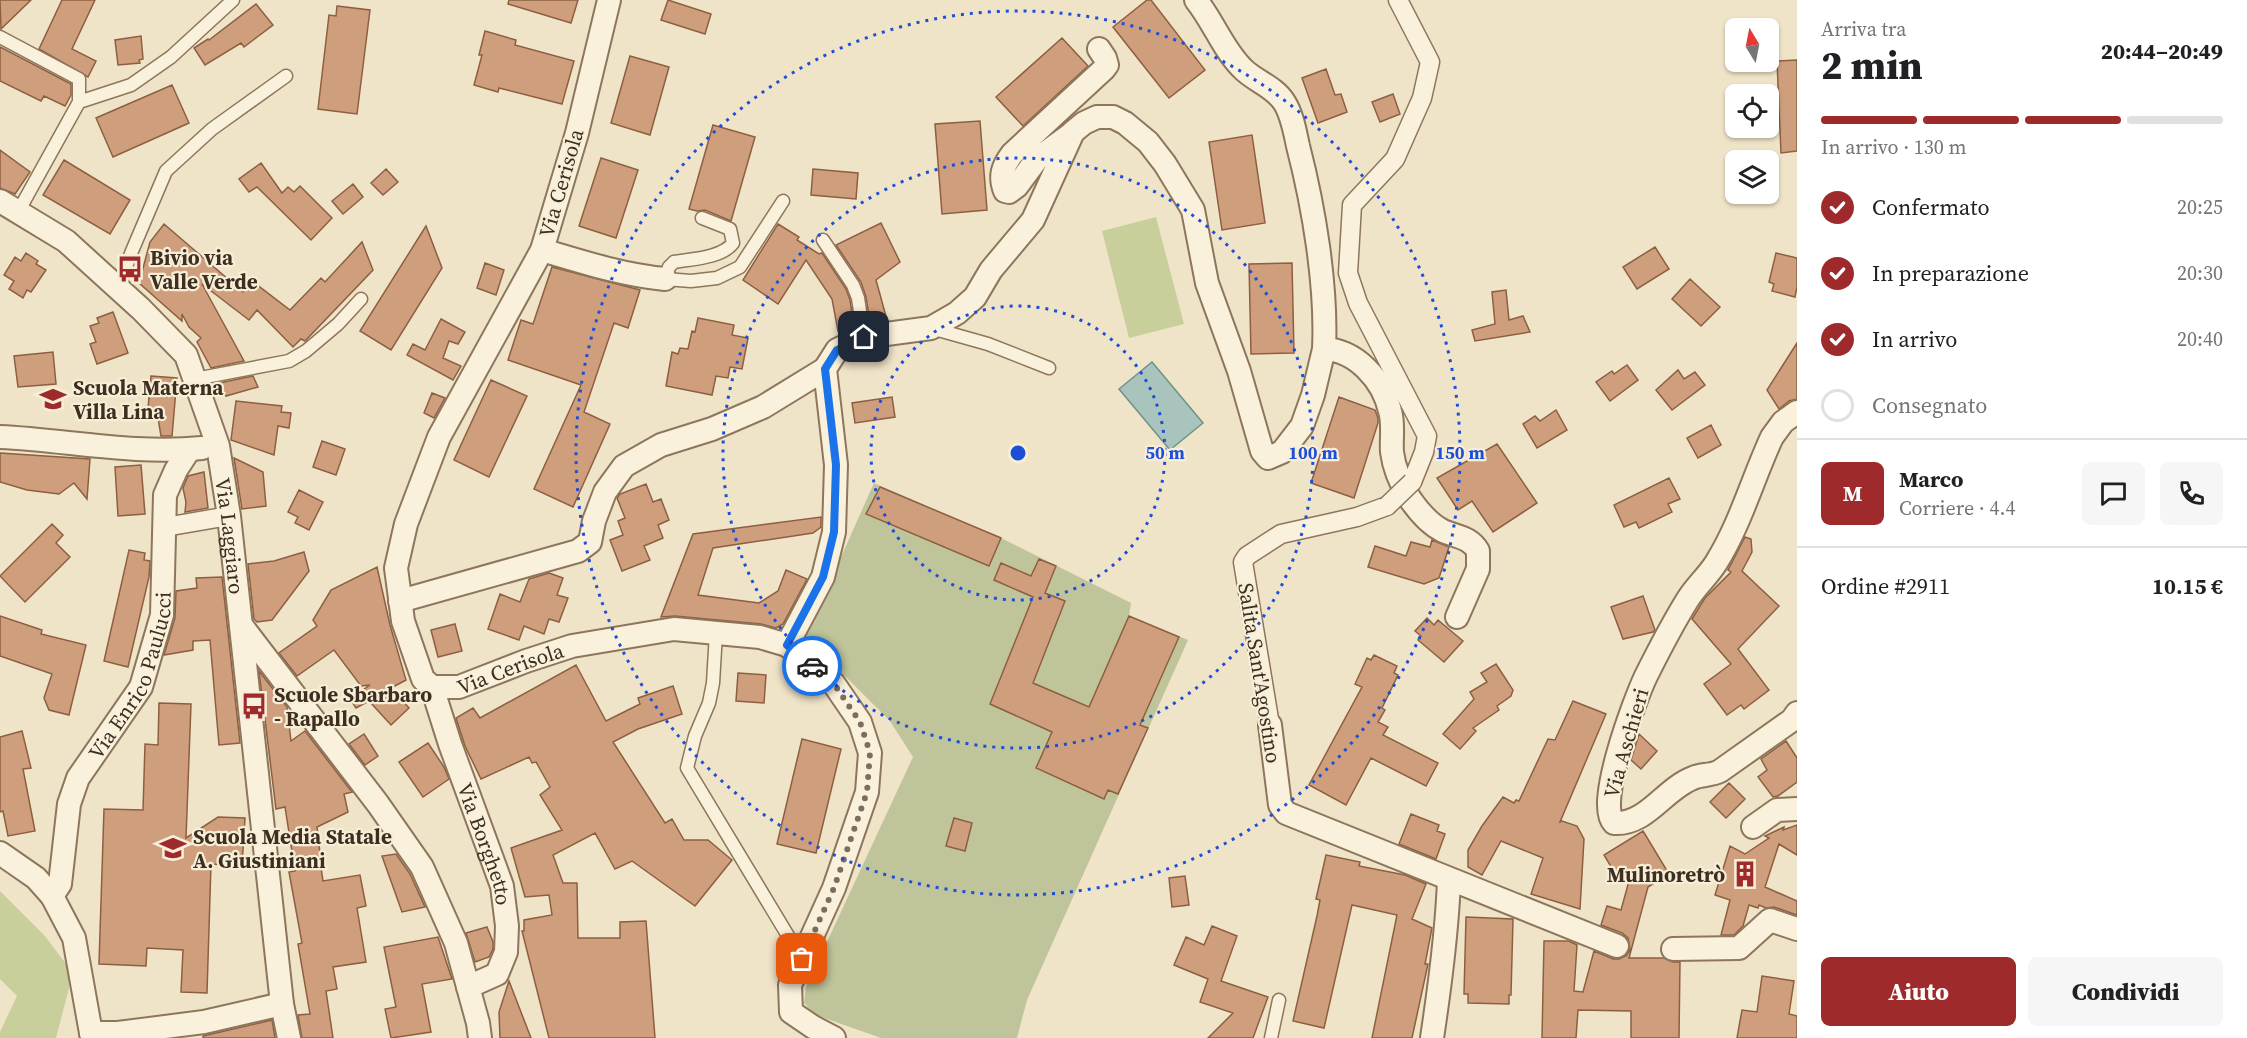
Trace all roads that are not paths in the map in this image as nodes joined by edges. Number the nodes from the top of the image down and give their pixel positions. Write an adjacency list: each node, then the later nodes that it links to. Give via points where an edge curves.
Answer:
1 (233, 0): 8 (lane, via 171,57 131,85)
2 (609, 0): 14 (street, Via Cerisola, via 577,133)
3 (1196, 0): 20 (street, via 1242,69 1285,103 1303,164 1319,261)
4 (1398, 0): 37 (street, Salita Sant'Agostino, bridge, via 1430,62 1422,99 1395,159 1352,205 1348,273 1358,303 1427,436 1424,453 1412,482 1387,506 1281,534 1247,555 1243,562)
5 (0, 37): 8 (lane, via 80,79)
6 (1099, 49): 9 (street, via 1107,65 1104,69 1004,164 1005,191 1017,186 1038,159)
7 (286, 76): 16 (lane, via 212,129 166,171)
8 (79, 102): 11 (lane)
9 (1073, 132): 18 (street, via 1033,220 991,270 975,297); 20 (street, via 1097,117 1113,117 1148,142 1165,164 1192,210 1208,283 1262,452 1268,458 1282,452 1302,426)
10 (783, 201): 15 (lane, via 740,267 717,278)
11 (9, 207): 16 (street, Via Laggiaro, via 66,241)
12 (702, 218): 15 (lane, via 730,229 733,243 717,253 674,262)
13 (823, 240): 19 (lane, via 856,291)
14 (542, 250): 15 (street); 30 (street, Via Cerisola, via 439,437 406,524 396,568)
15 (665, 279)
16 (118, 288): 23 (street, Via Laggiaro, via 186,355)
17 (361, 298): 23 (lane, via 338,324 289,361)
18 (931, 328): 19 (street); 21 (lane, via 988,344)
19 (864, 337): 22 (street, via 837,350)
20 (1324, 349): 31 (street, via 1337,350 1359,362 1378,382 1390,411 1398,473 1409,498 1427,520 1470,540 1478,551 1478,569)
21 (1049, 368)
22 (825, 369): 30 (street, via 763,407 661,445 624,466 605,492 590,542 578,551); 34 (street, via 836,465 834,532 823,577)
23 (195, 380): 26 (street, Via Laggiaro)
24 (1797, 412): 36 (street, Via Aschieri, via 1772,437 1716,563 1689,597 1646,676 1628,720 1613,775 1607,806 1609,819 1614,824 1625,824 1640,817 1694,777 1720,771)
25 (0, 437): 27 (street, via 93,447)
26 (218, 447): 27 (street); 28 (street, Via Laggiaro)
27 (189, 450): 29 (street, Via Enrico Paulucci, via 165,495)
28 (229, 516): 29 (street); 32 (street, Via Laggiaro)
29 (165, 527): 42 (street, Via Enrico Paulucci, via 162,615 141,687 78,778 69,804 60,884)
30 (400, 601): 35 (street, Via Cerisola, via 423,679)
31 (1457, 616)
32 (241, 625): 47 (street, via 422,867 456,943); 49 (street, Via Laggiaro)
33 (716, 633): 34 (street, Via Cerisola, via 759,637); 35 (street, Via Cerisola, via 674,629 572,646 459,687); 46 (lane, via 709,703 687,768)
34 (787, 645): 46 (street, Via Cerisola, via 834,684 860,722 870,753 867,792 834,888)
35 (432, 687): 47 (street, Via Borghetto, via 502,886 507,926 506,952 497,974)
36 (1797, 713)
37 (1270, 725): 41 (street, Salita Sant'Agostino, via 1280,805 1286,813)
38 (1797, 809): 39 (street, via 1777,810)
39 (1753, 826)
40 (0, 852): 42 (street, via 36,878)
41 (1449, 880): 44 (street); 57 (street)
42 (51, 896): 52 (street, via 74,938)
43 (1797, 929): 45 (street, via 1770,921 1739,948)
44 (1617, 946)
45 (1673, 949)
46 (802, 959): 55 (street, Via Cerisola, via 790,985 791,1012)
47 (468, 987): 54 (street)
48 (1279, 1000): 56 (lane)
49 (282, 1004): 50 (street); 53 (street, Via Laggiaro)
50 (203, 1030): 51 (street)
51 (118, 1035): 52 (street)
52 (89, 1036)
53 (289, 1038)
54 (480, 1038)
55 (834, 1038)
56 (1271, 1038)
57 (1432, 1038)

